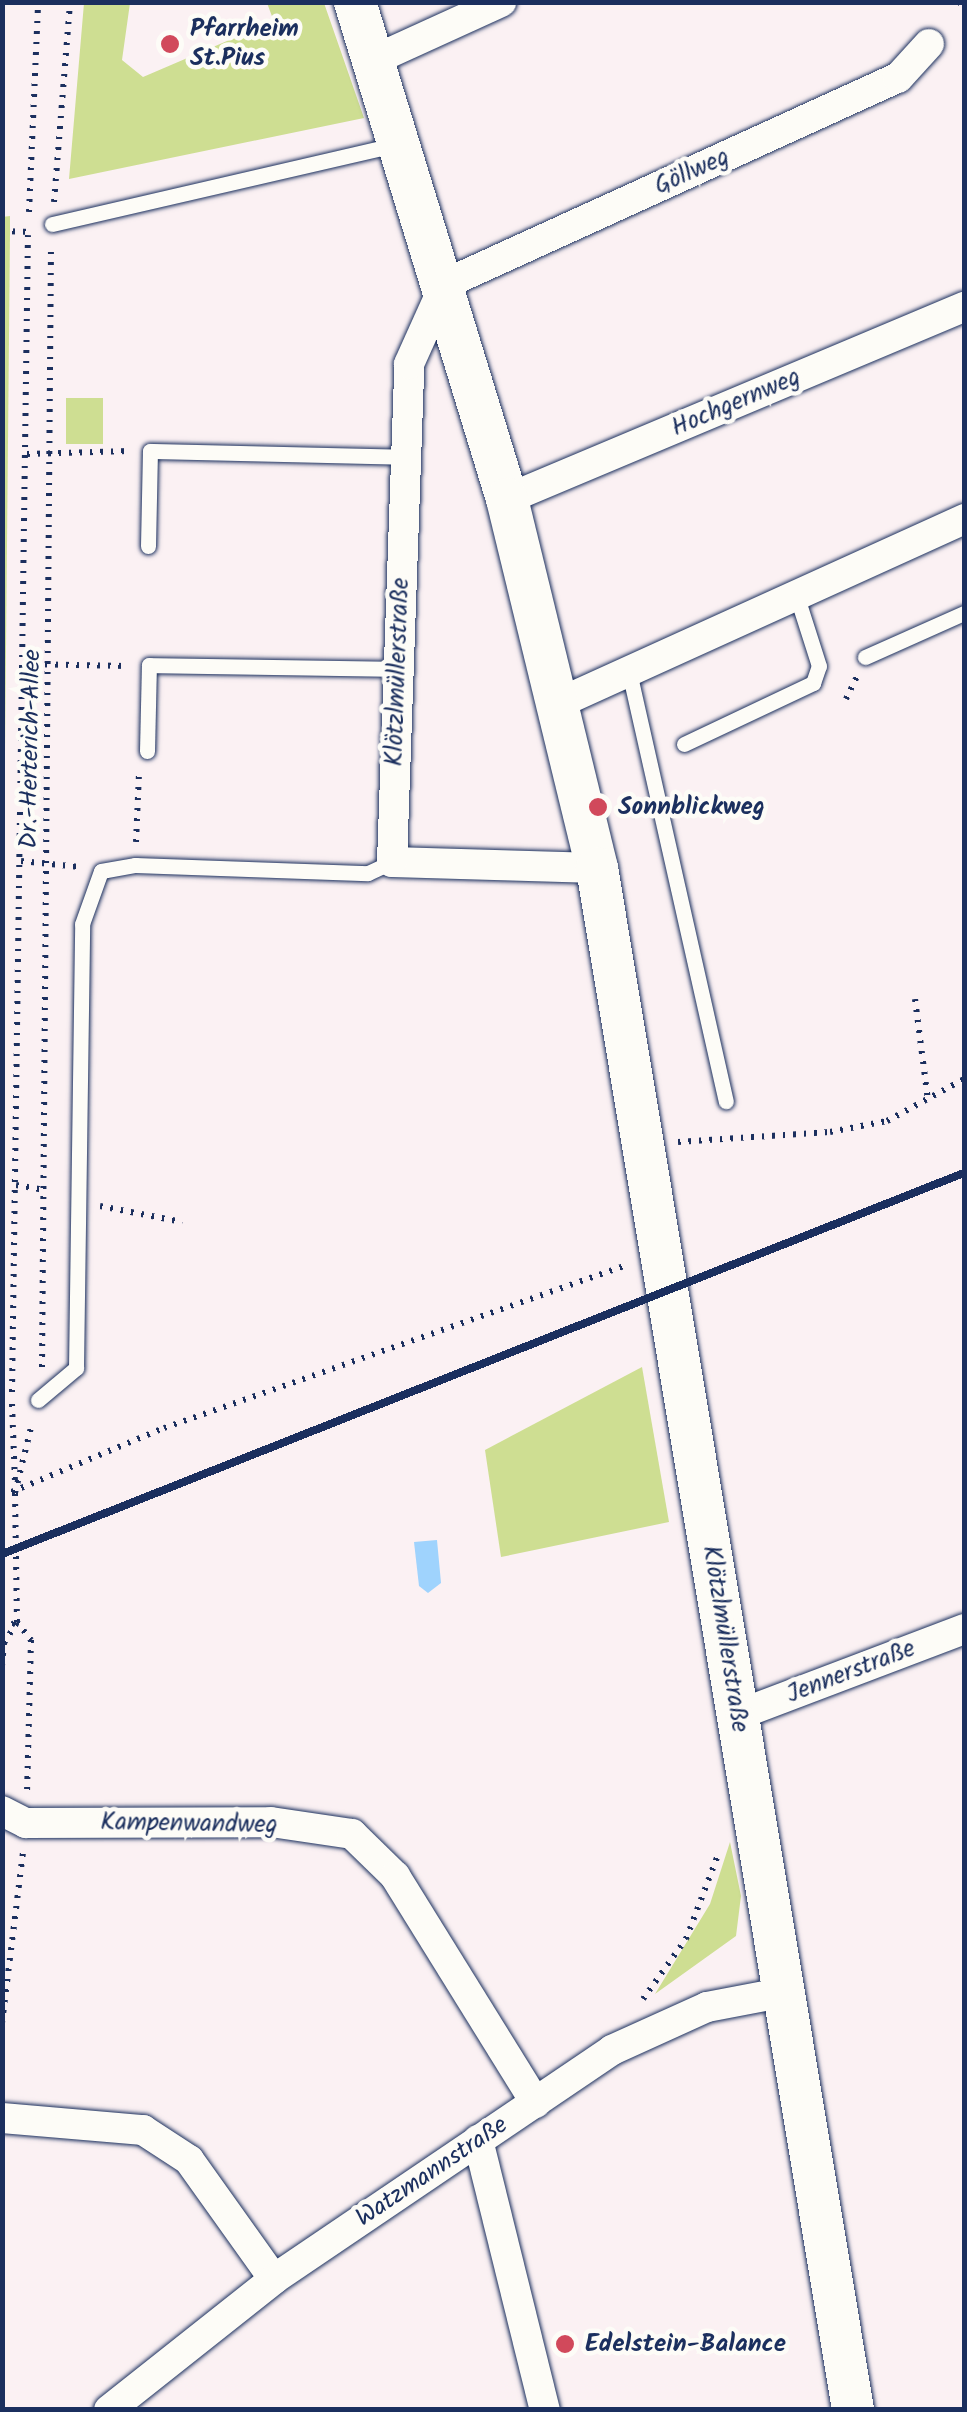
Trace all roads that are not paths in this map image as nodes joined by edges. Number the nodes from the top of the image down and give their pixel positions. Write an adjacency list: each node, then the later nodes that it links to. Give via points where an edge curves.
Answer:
1 (356, 2): 4 (street, Klötzlmüllerstraße)
2 (501, 2): 4 (street)
3 (928, 44): 7 (street, Göllweg, via 898,78)
4 (374, 60): 5 (street, Klötzlmüllerstraße)
5 (402, 143): 6 (lane); 7 (street, Klötzlmüllerstraße)
6 (52, 224)
7 (445, 284): 9 (street, Klötzlmüllerstraße, via 409,364); 10 (street, Klötzlmüllerstraße)
8 (964, 307): 10 (street, Hochgernweg)
9 (406, 457): 12 (lane, via 150,451); 16 (street, Klötzlmüllerstraße)
10 (507, 498): 18 (street, Klötzlmüllerstraße)
11 (964, 520): 13 (street)
12 (148, 546)
13 (798, 600): 17 (street); 19 (lane, via 818,666 814,684)
14 (964, 613): 15 (lane)
15 (865, 657)
16 (397, 669): 20 (lane, via 148,666); 21 (street, Klötzlmüllerstraße)
17 (630, 676): 18 (street); 23 (lane)
18 (558, 703): 22 (street, Klötzlmüllerstraße)
19 (684, 744)
20 (146, 751)
21 (392, 862): 22 (street); 24 (lane, via 368,873 135,865 101,871 82,924 76,1368)
22 (597, 868): 26 (street, Klötzlmüllerstraße)
23 (726, 1101)
24 (38, 1400)
25 (964, 1629): 26 (street, Jennerstraße)
26 (738, 1715): 28 (street, Klötzlmüllerstraße)
27 (14, 1817): 29 (street, Kampenwandweg, via 271,1822 352,1834 395,1876)
28 (786, 1992): 29 (street, Watzmannstraße, via 707,2007 612,2050); 35 (street, Klötzlmüllerstraße)
29 (536, 2103): 31 (street, Watzmannstraße)
30 (2, 2118): 32 (street, via 143,2130 189,2160)
31 (478, 2140): 32 (street, Watzmannstraße); 34 (street)
32 (274, 2279): 33 (street, Watzmannstraße)
33 (109, 2410)
34 (545, 2410)
35 (853, 2410)

